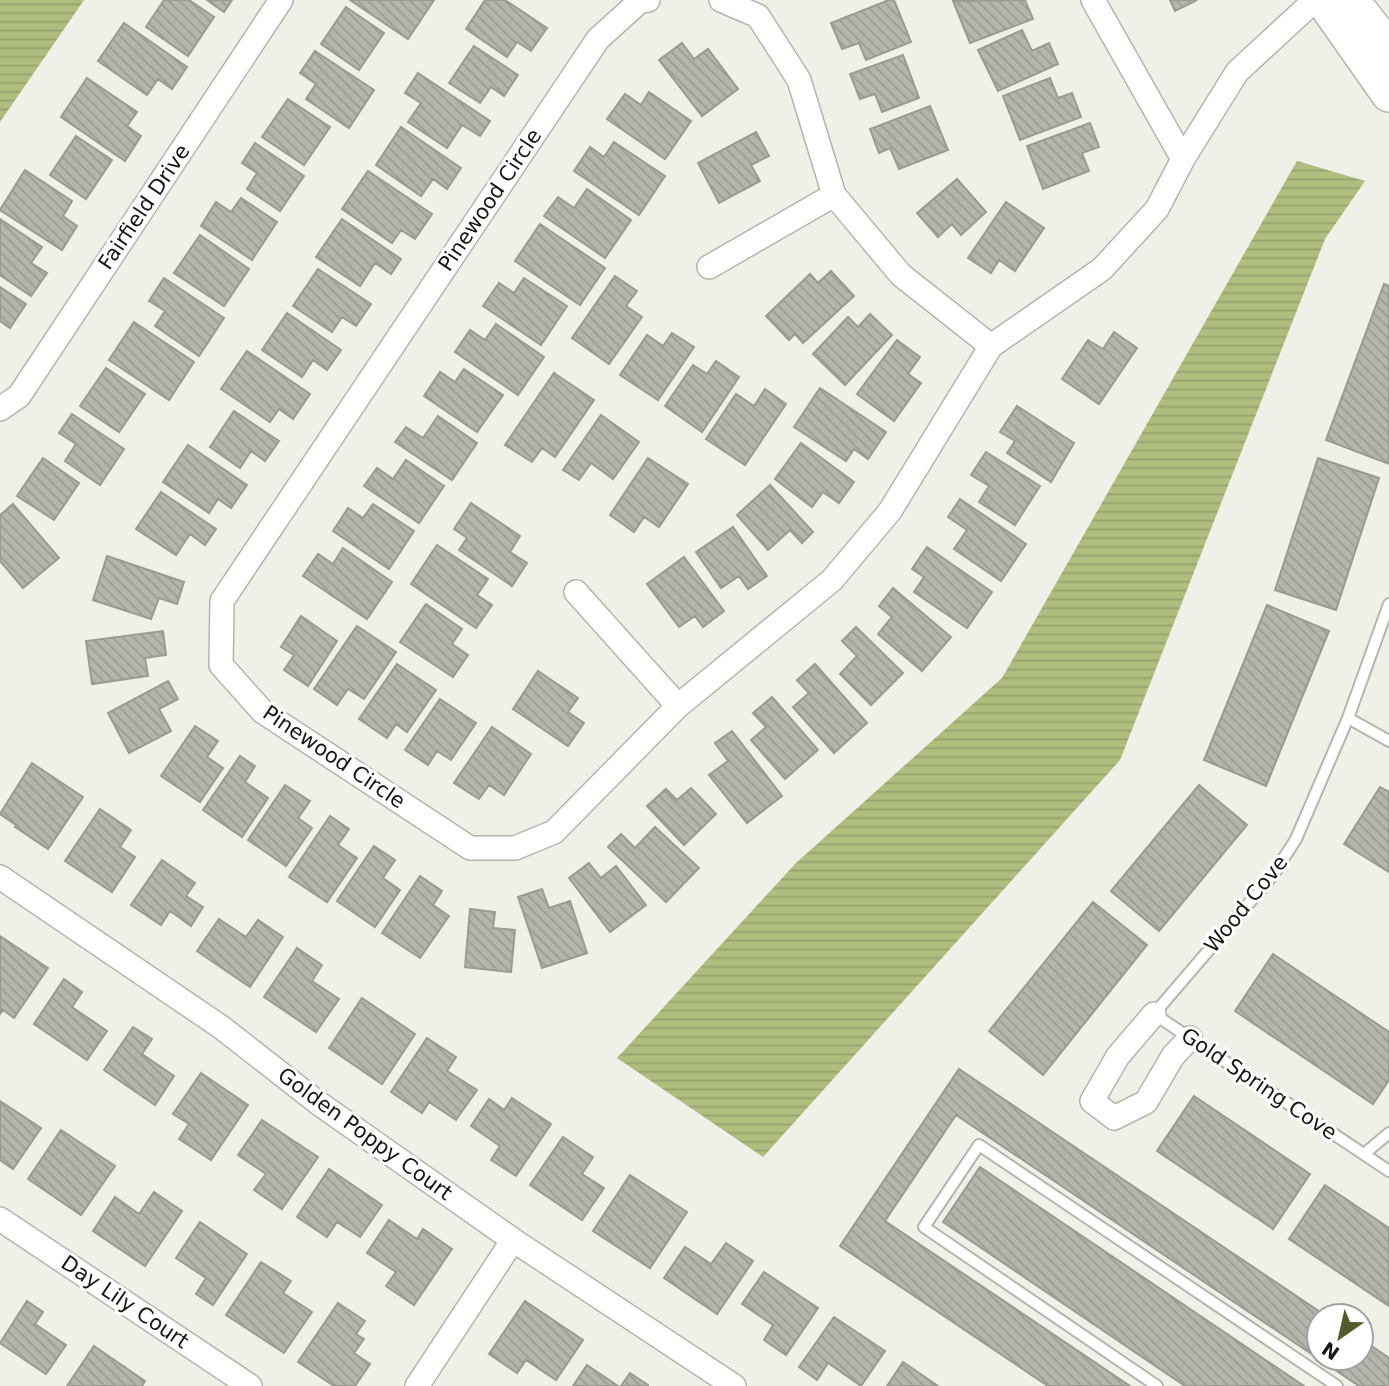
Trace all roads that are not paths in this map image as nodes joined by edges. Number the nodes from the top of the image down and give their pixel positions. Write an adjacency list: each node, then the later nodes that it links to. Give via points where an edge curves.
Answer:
1 (281, 0): 16 (street, Fairfield Drive, via 19,396)
2 (648, 0): 19 (street, Pinewood Circle, via 640,1 597,39 222,601 221,666 263,712 470,848 515,848 554,832)
3 (720, 0): 13 (street, via 758,16 799,80)
4 (1093, 0): 12 (street)
5 (1315, 0): 12 (street, Pinewood Circle, via 1237,72)
6 (1322, 0): 11 (main road)
7 (1346, 0): 10 (main road)
8 (1382, 0): 9 (main road)
9 (1389, 11)
10 (1389, 49)
11 (1389, 94)
12 (1183, 159): 15 (street, Pinewood Circle, via 1157,209 1102,269)
13 (834, 195): 14 (street); 15 (street, via 901,275)
14 (709, 267)
15 (991, 346): 19 (street, Pinewood Circle, via 890,511 832,580)
16 (0, 409)
17 (576, 592): 19 (street)
18 (1389, 604): 20 (lane, Wood Cove)
19 (678, 706)
20 (1348, 718): 21 (lane); 23 (lane, Wood Cove, via 1296,839 1273,875)
21 (1389, 741)
22 (0, 877): 29 (street, Golden Poppy Court, via 221,1027 317,1102)
23 (1154, 1014): 24 (lane, Gold Spring Cove); 24 (street, Wood Cove, via 1118,1056 1092,1101 1114,1118 1146,1102 1173,1056)
24 (1190, 1038): 26 (lane, Gold Spring Cove)
25 (1389, 1133): 26 (lane)
26 (1364, 1154): 27 (lane, Gold Spring Cove)
27 (1389, 1171)
28 (0, 1219): 30 (street, Day Lily Court)
29 (513, 1240): 31 (street); 32 (street, Golden Poppy Court)
30 (250, 1386)
31 (417, 1386)
32 (734, 1386)
33 (1157, 1386): 34 (lane, via 924,1227 979,1145)
34 (1338, 1386)

